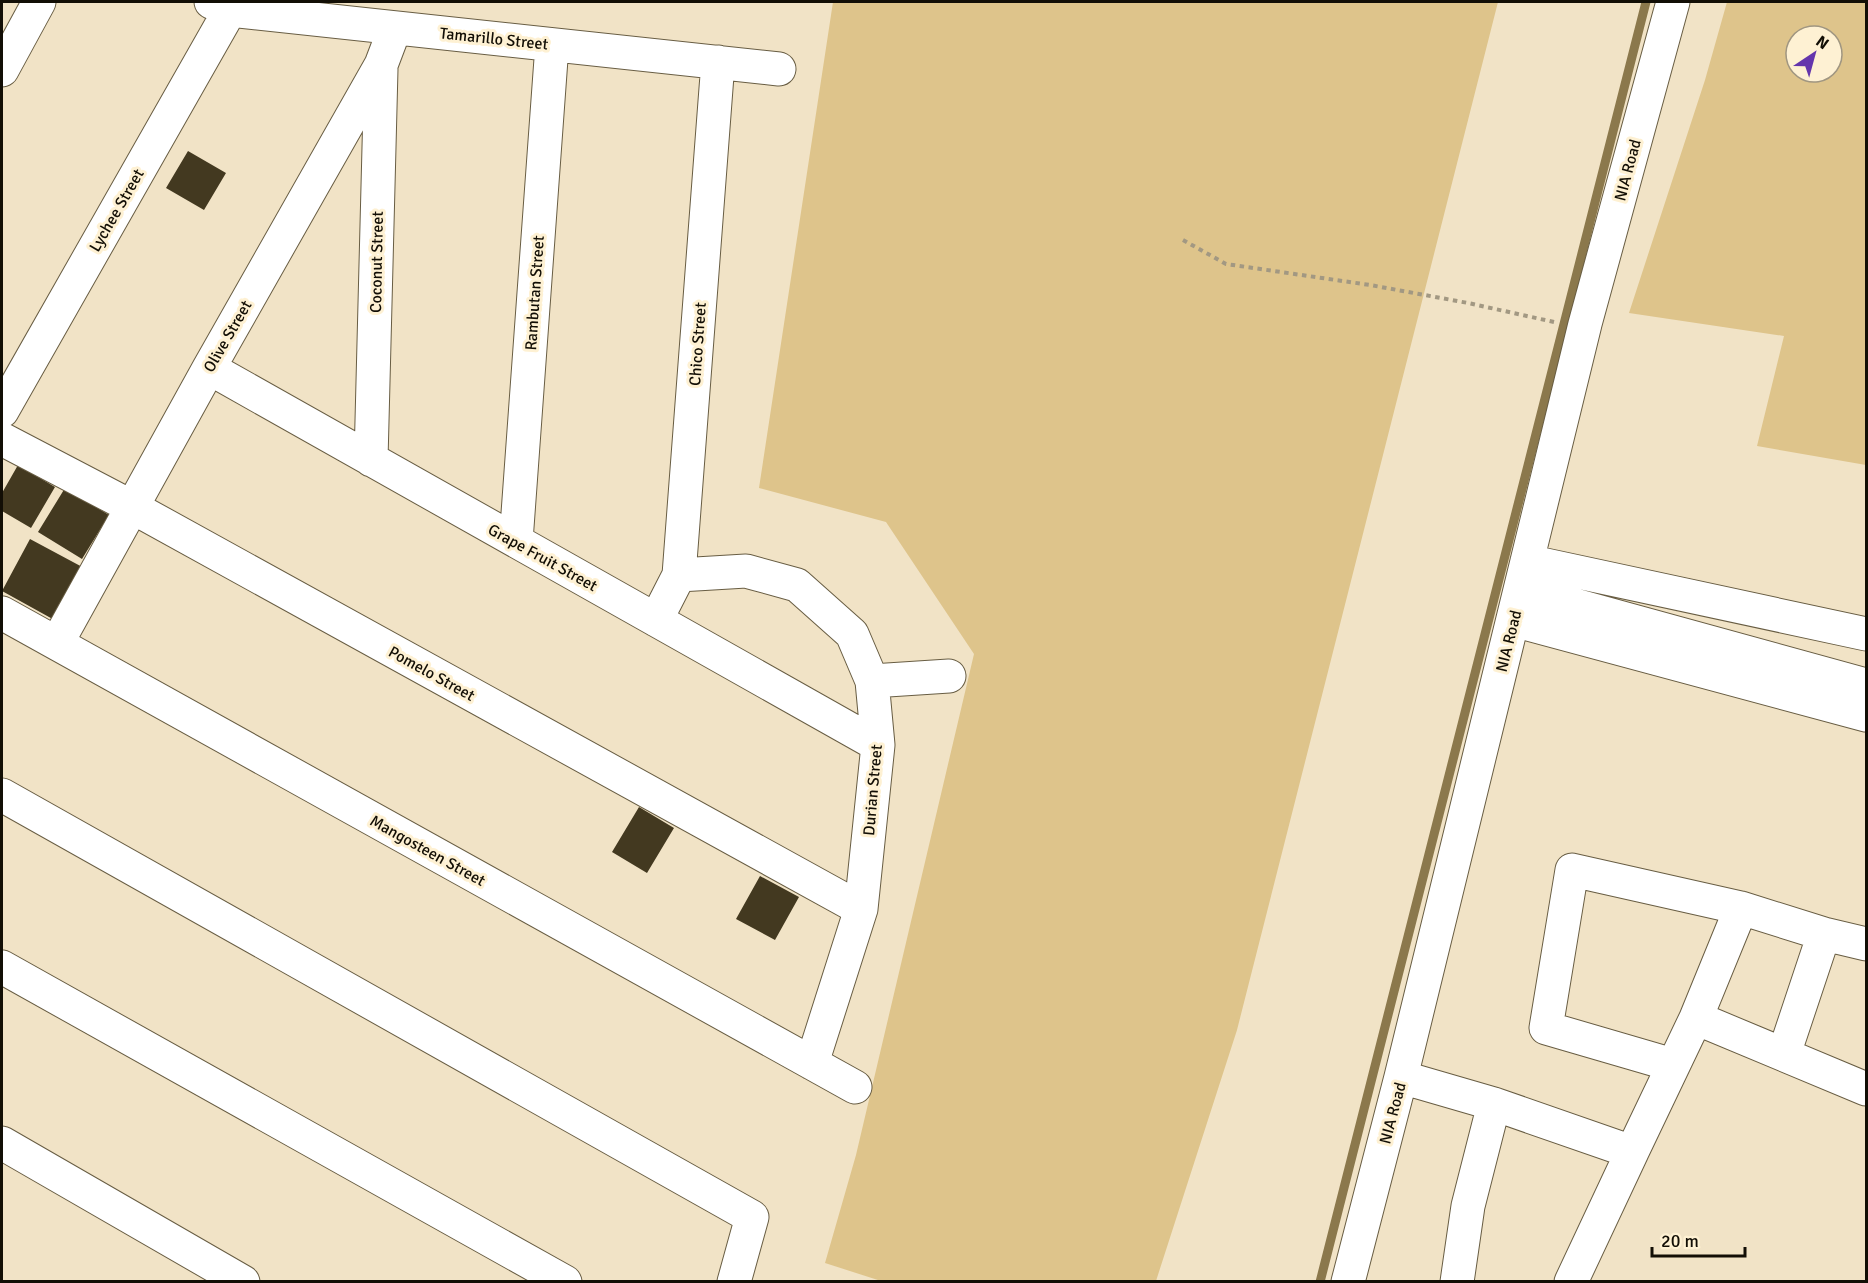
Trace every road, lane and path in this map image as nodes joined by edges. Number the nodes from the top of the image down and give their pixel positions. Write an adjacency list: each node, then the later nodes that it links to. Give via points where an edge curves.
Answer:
1 (39, 2): 9 (street)
2 (1673, 2): 19 (street, NIA Road, via 1585,324)
3 (220, 6): 4 (street, Tamarillo Street); 13 (street, Lychee Street)
4 (395, 28): 5 (street, Tamarillo Street); 7 (street, Olive Street)
5 (552, 45): 6 (street, Tamarillo Street); 17 (street, Rambutan Street)
6 (718, 62): 8 (street, Tamarillo Street); 18 (street, Chico Street)
7 (381, 65): 12 (street, Olive Street); 15 (street, Coconut Street)
8 (779, 69)
9 (2, 70)
10 (1183, 240): 11 (path, via 1227,264 1370,285)
11 (1556, 322)
12 (209, 368): 15 (street, Grape Fruit Street); 16 (street, Olive Street)
13 (2, 411)
14 (2, 439): 16 (street, Pomelo Street)
15 (371, 460): 17 (street, Grape Fruit Street)
16 (132, 507): 23 (street, Olive Street); 31 (street, Pomelo Street)
17 (516, 541): 21 (street, Grape Fruit Street)
18 (679, 575): 21 (street, Chico Street); 25 (street, Durian Street, via 746,571 797,585 852,633)
19 (1520, 590): 22 (street); 26 (street); 27 (street); 39 (street, NIA Road)
20 (2, 612): 23 (street, Mangosteen Street)
21 (656, 620): 28 (street, Grape Fruit Street)
22 (1866, 634)
23 (57, 643): 37 (street, Mangosteen Street)
24 (949, 676): 25 (street)
25 (872, 681): 28 (street, Durian Street)
26 (1866, 686)
27 (1866, 715)
28 (878, 745): 31 (street, Durian Street)
29 (2, 795): 47 (street, via 752,1217)
30 (1741, 908): 32 (street); 35 (street); 38 (street, via 1572,870 1546,1028)
31 (861, 909): 37 (street, Durian Street)
32 (1824, 934): 33 (street); 36 (street)
33 (1866, 944)
34 (2, 967): 46 (street)
35 (1696, 1018): 36 (street); 38 (street)
36 (1784, 1054): 41 (street)
37 (812, 1063): 40 (street, Mangosteen Street)
38 (1673, 1065): 44 (street)
39 (1401, 1077): 42 (street); 48 (street, NIA Road)
40 (855, 1087)
41 (1866, 1089)
42 (1494, 1104): 44 (street); 49 (street, via 1468,1206)
43 (2, 1143): 45 (street)
44 (1632, 1152): 50 (street)
45 (243, 1281)
46 (565, 1281)
47 (734, 1281)
48 (1348, 1281)
49 (1457, 1281)
50 (1571, 1281)

